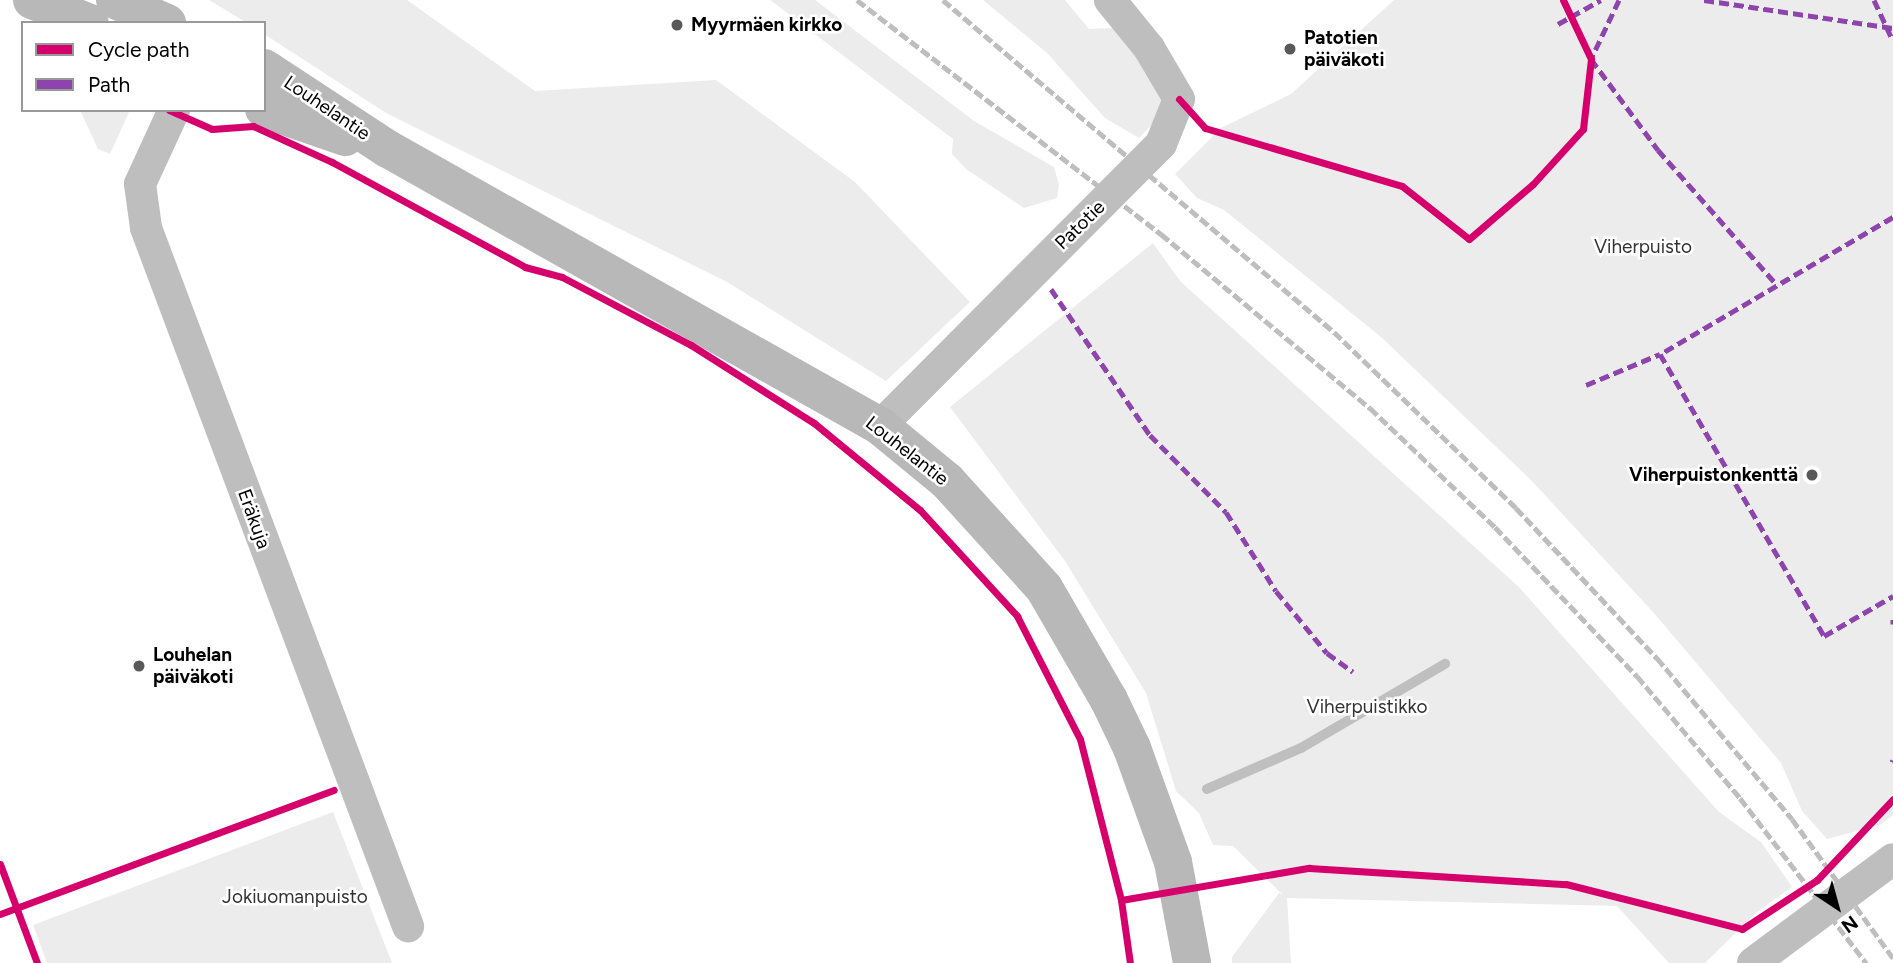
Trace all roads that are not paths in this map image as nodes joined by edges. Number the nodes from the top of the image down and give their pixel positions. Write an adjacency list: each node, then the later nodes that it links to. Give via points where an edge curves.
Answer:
1 (32, 0): 4 (main road)
2 (115, 0): 5 (main road)
3 (1110, 0): 10 (street, Patotie, via 1149,48 1179,99 1161,144)
4 (85, 21)
5 (162, 21)
6 (266, 69): 9 (main road, Louhelantie)
7 (266, 110): 9 (main road, Louhelantie)
8 (173, 112): 12 (street, Eräkuja, via 140,184 146,228)
9 (388, 149): 10 (main road, Louhelantie)
10 (880, 426): 13 (main road, Louhelantie, via 947,481 1044,588 1132,748 1173,862)
11 (1893, 859): 14 (street)
12 (408, 926)
13 (1192, 963)
14 (1753, 963)

